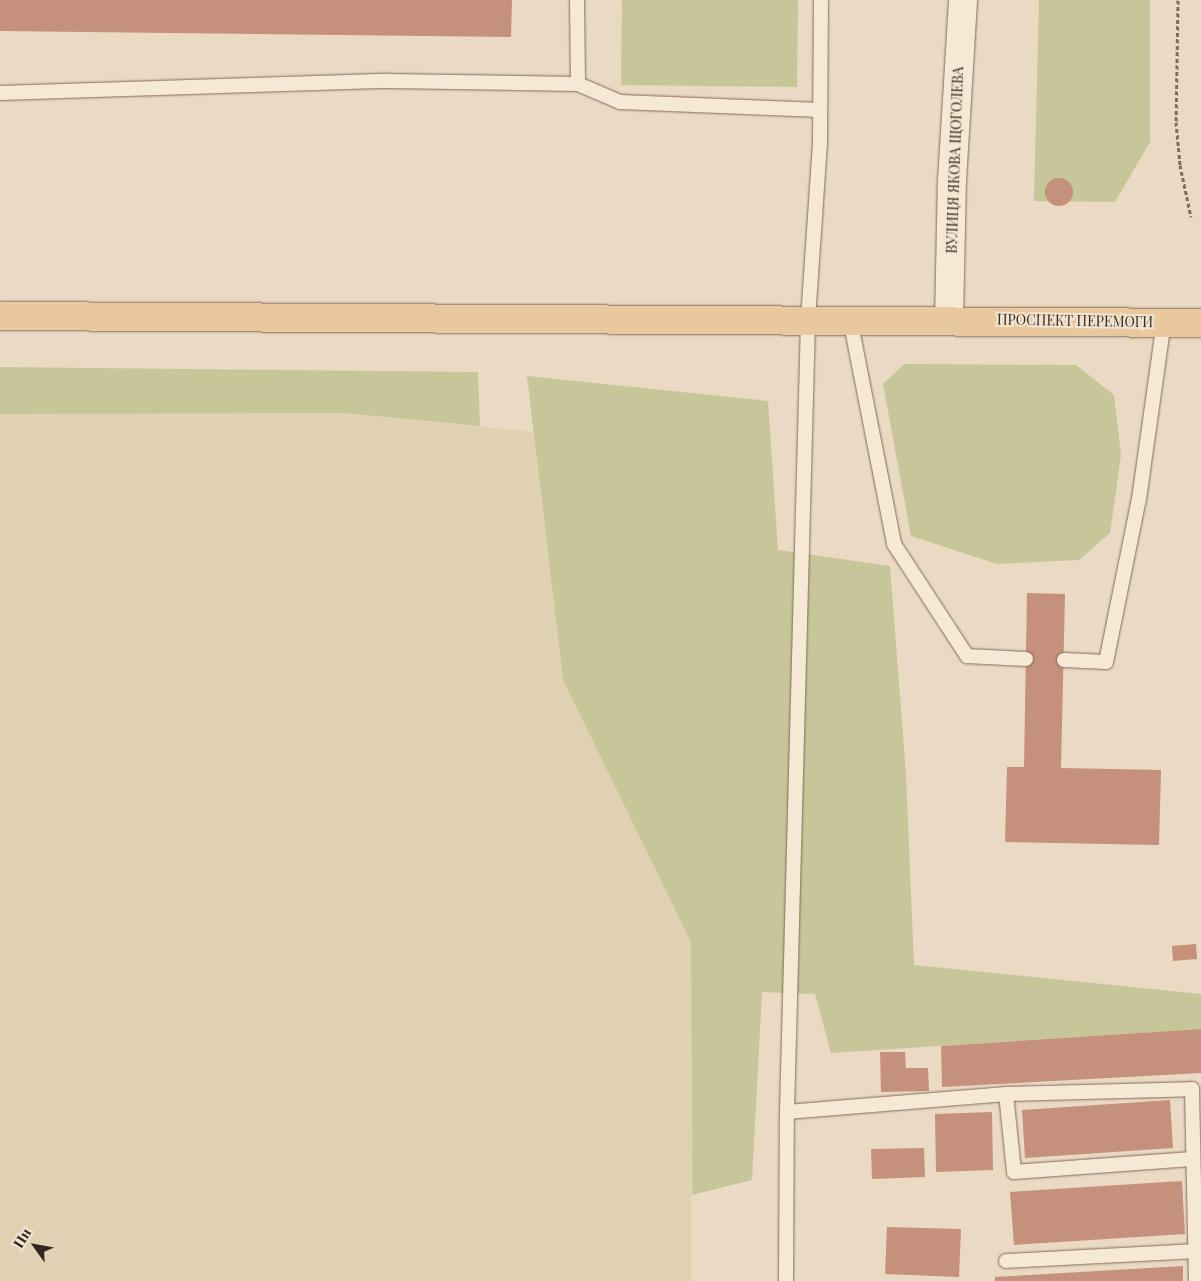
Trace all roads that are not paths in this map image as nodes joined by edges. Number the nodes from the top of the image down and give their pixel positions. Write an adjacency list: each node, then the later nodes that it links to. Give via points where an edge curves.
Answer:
1 (577, 0): 4 (lane)
2 (820, 0): 6 (lane)
3 (963, 0): 10 (street, ВУЛИЦЯ ЯКОВА ЩОГОЛЕВА, via 952,181)
4 (578, 84): 5 (lane, via 386,81); 6 (lane, via 620,102)
5 (0, 93)
6 (820, 110): 8 (lane)
7 (0, 316): 8 (main road, ПРОСПЕКТ ПЕРЕМОГИ)
8 (808, 319): 9 (main road, ПРОСПЕКТ ПЕРЕМОГИ); 16 (lane)
9 (850, 319): 10 (main road, ПРОСПЕКТ ПЕРЕМОГИ); 13 (lane, via 894,544 967,656)
10 (949, 320): 11 (main road, ПРОСПЕКТ ПЕРЕМОГИ)
11 (1164, 322): 12 (main road, ПРОСПЕКТ ПЕРЕМОГИ); 14 (lane, via 1139,500 1106,662)
12 (1201, 323)
13 (1026, 658)
14 (1064, 660)
15 (1006, 1094): 16 (lane); 17 (lane, via 1192,1089); 17 (lane, via 1014,1172)
16 (787, 1112): 20 (lane)
17 (1192, 1159): 18 (lane)
18 (1195, 1251): 19 (lane); 21 (lane)
19 (1006, 1260)
20 (786, 1281)
21 (1196, 1281)

